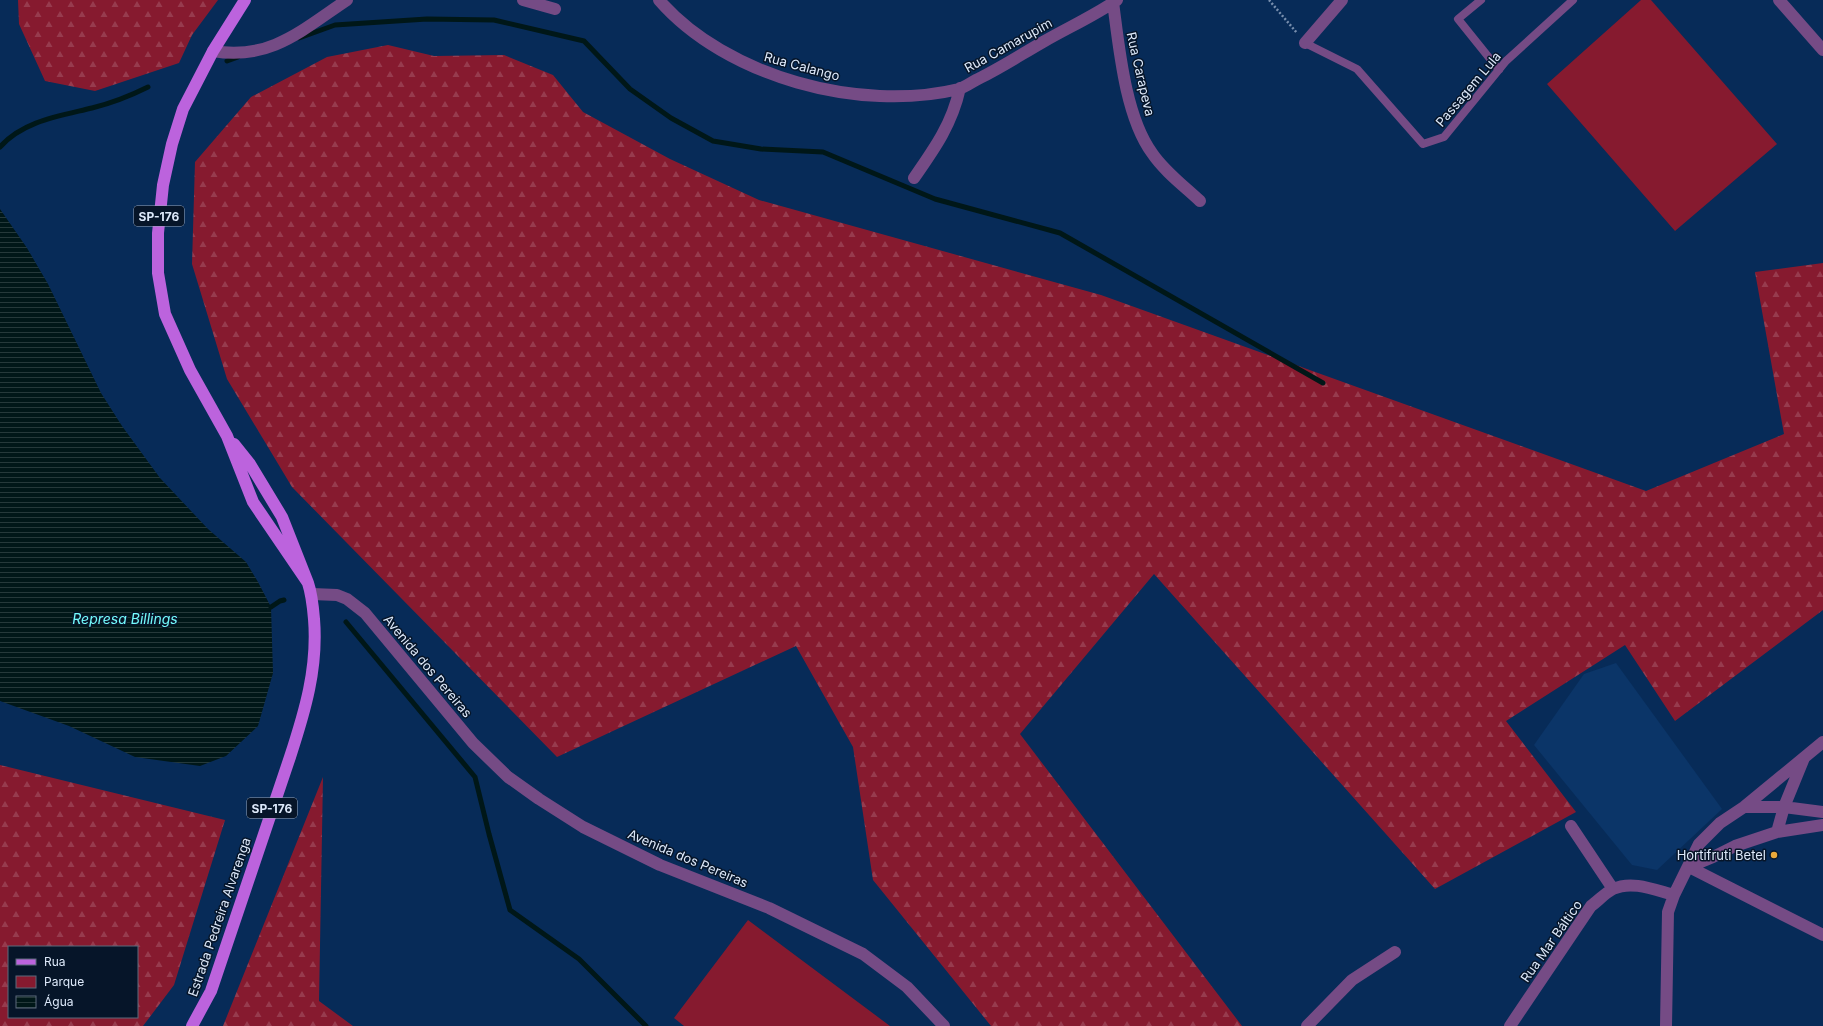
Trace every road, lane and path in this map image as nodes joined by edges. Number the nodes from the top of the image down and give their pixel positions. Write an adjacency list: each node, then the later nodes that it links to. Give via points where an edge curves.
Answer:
1 (245, 0): 14 (main road, Estrada Pedreira Alvarenga / SP-176)
2 (347, 0): 14 (street, via 294,36 273,46 249,53)
3 (523, 0): 11 (street)
4 (659, 0): 16 (street, Rua Calango, via 674,18 720,50 753,67 792,81 822,89 859,94 914,96)
5 (1269, 0): 12 (path)
6 (1342, 0): 12 (street)
7 (1481, 0): 15 (lane, via 1458,19)
8 (1573, 0): 15 (lane, Passagem Lula)
9 (1778, 0): 13 (street)
10 (1115, 1): 16 (street, Rua Camarupim, via 1002,67); 18 (street, Rua Carapeva, via 1122,66 1141,133 1152,153)
11 (556, 9)
12 (1305, 43): 15 (lane, Passagem Lula, via 1357,69 1423,144 1444,137)
13 (1823, 50)
14 (213, 51): 19 (main road, Estrada Pedreira Alvarenga / SP-176, via 183,109 172,144 162,193 158,273 165,314 190,370)
15 (1499, 70)
16 (960, 88): 17 (street, Rua Camarupim, via 956,106 943,136)
17 (914, 178)
18 (1200, 201)
19 (227, 436): 20 (main road, Estrada Pedreira Alvarenga / SP-176, via 253,502); 20 (main road, Estrada Pedreira Alvarenga / SP-176, via 250,464 282,517)
20 (310, 588): 34 (main road, Estrada Pedreira Alvarenga / SP-176, via 315,635 314,662 303,718 210,991); 35 (street, Avenida dos Pereiras, via 347,598 365,613 473,743 508,776 539,799 583,827 660,865 769,908 863,954 907,987)
21 (1823, 742): 22 (street)
22 (1804, 757): 23 (street); 24 (street)
23 (1744, 807): 24 (street); 29 (street, via 1720,823 1699,844)
24 (1784, 807): 25 (street); 28 (street)
25 (1823, 812)
26 (1823, 825): 28 (street)
27 (1571, 826): 30 (street)
28 (1777, 832): 29 (street, via 1735,846)
29 (1689, 867): 31 (street); 32 (street)
30 (1613, 889): 31 (street, Rua Mar Báltico, via 1637,886); 37 (street, Rua Mar Báltico, via 1591,906)
31 (1674, 895): 38 (street, via 1668,912)
32 (1823, 935)
33 (1395, 952): 36 (street, via 1352,980)
34 (192, 1026)
35 (944, 1026)
36 (1308, 1026)
37 (1510, 1026)
38 (1666, 1026)

